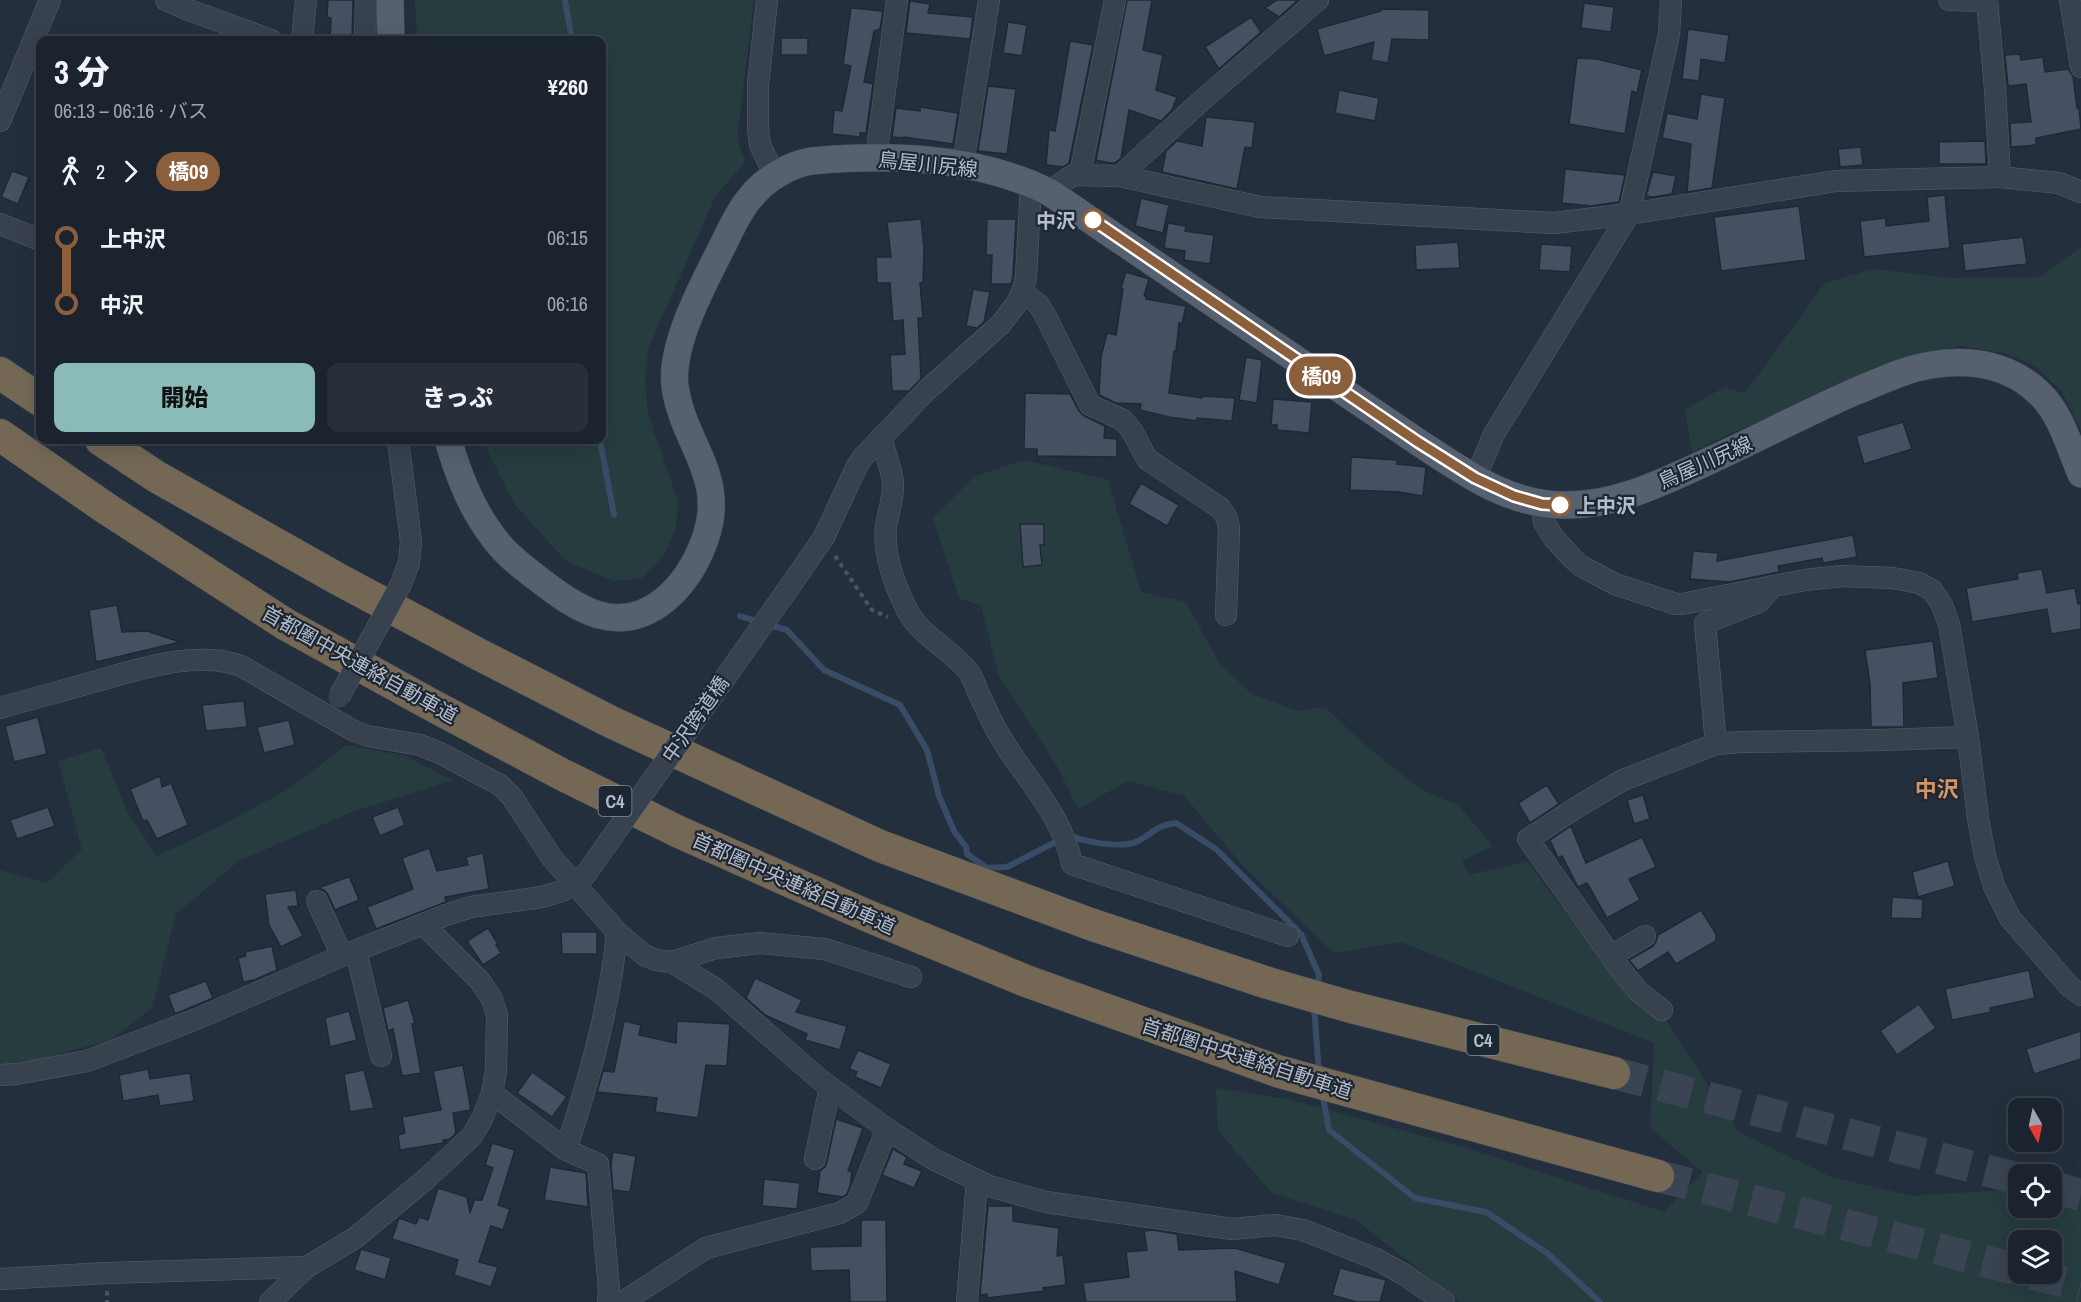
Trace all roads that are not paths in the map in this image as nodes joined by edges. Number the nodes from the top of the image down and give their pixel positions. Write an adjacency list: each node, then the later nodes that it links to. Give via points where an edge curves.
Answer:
1 (50, 0): 20 (street)
2 (166, 0): 15 (street)
3 (306, 0): 16 (street)
4 (366, 0): 17 (street)
5 (390, 0): 18 (main road)
6 (767, 0): 24 (street, via 758,85 758,128 760,146)
7 (897, 0): 21 (street)
8 (988, 0): 22 (street)
9 (1114, 0): 23 (street)
10 (1318, 0): 25 (street)
11 (1671, 0): 29 (street, via 1658,92)
12 (1949, 0): 14 (street)
13 (2070, 0): 19 (street)
14 (1987, 1): 26 (street)
15 (260, 36)
16 (302, 36)
17 (365, 36)
18 (391, 36)
19 (2081, 67)
20 (0, 122)
21 (876, 158): 22 (main road, 鳥屋川尻線); 24 (main road, 鳥屋川尻線, via 801,162)
22 (963, 164): 27 (main road, 鳥屋川尻線)
23 (1080, 174): 25 (street); 27 (street)
24 (775, 176): 39 (main road, 鳥屋川尻線, via 755,192 740,212 696,302 677,354 677,395 709,477 712,506 709,528 696,561 656,607 634,616 598,614 569,600 522,566 495,540 479,516)
25 (1120, 176): 29 (street, via 1260,207 1554,223)
26 (2000, 177): 28 (street, via 2059,183); 29 (street, via 1836,181)
27 (1040, 188): 32 (street); 41 (main road, 鳥屋川尻線)
28 (2081, 192)
29 (1629, 214): 41 (street, via 1494,434)
30 (0, 225): 31 (street)
31 (36, 238)
32 (1022, 292): 36 (street, 中沢跨道橋, via 1001,324 926,391); 44 (street, via 1044,313 1089,405 1123,420 1147,459 1220,508 1227,518)
33 (0, 373): 34 (highway)
34 (36, 397)
35 (0, 435): 69 (highway, 首都圏中央連絡自動車道 / C4, via 285,624 562,776 878,921 1026,981 1277,1071)
36 (881, 438): 49 (street, 中沢跨道橋, bridge, via 857,466 824,537 586,874); 53 (street, via 893,481 886,528 889,564 907,610 931,640 970,673 1002,741 1059,826 1072,864)
37 (107, 444): 62 (highway, C4, via 177,488 480,656 611,722 880,846 1090,924 1268,982 1351,1007)
38 (399, 444): 46 (street, bridge, via 411,542 409,563)
39 (449, 444)
40 (2081, 474): 42 (main road, 鳥屋川尻線, via 2053,409 2041,394 2004,369 1946,363 1912,369 1866,387 1696,467 1618,498 1575,505)
41 (1475, 478): 42 (main road, 鳥屋川尻線)
42 (1542, 504): 43 (street, via 1544,522 1566,552 1581,566 1615,584 1682,604)
43 (1773, 585): 47 (street, via 1852,576 1893,578 1932,590 1949,624); 48 (street, via 1759,602 1705,623)
44 (1226, 615)
45 (0, 708): 46 (street, via 149,667 216,659 241,666)
46 (327, 715): 49 (street, via 368,736 412,743 440,753 500,785)
47 (1968, 736): 48 (street); 59 (street, via 1978,818 1994,886 2010,918)
48 (1716, 744): 56 (street, via 1623,780 1528,839)
49 (574, 883): 51 (street, via 542,897 471,907); 52 (street)
50 (317, 902): 55 (street)
51 (424, 925): 55 (street); 65 (street, via 480,981 492,999 498,1033)
52 (617, 932): 57 (street, via 645,955); 67 (street, via 600,1032)
53 (1288, 936)
54 (1645, 936): 56 (street)
55 (349, 953): 61 (street); 63 (street, via 194,1020 87,1060)
56 (1611, 956): 60 (street, via 1639,992)
57 (672, 962): 58 (street, via 716,948 760,943 825,949); 64 (street, via 716,989)
58 (911, 977)
59 (2081, 995)
60 (1662, 1010)
61 (381, 1056)
62 (1614, 1073)
63 (0, 1075)
64 (830, 1087): 66 (street); 68 (street)
65 (492, 1093): 67 (street); 71 (street, via 478,1126 459,1149 355,1238)
66 (887, 1129): 70 (street, via 933,1160); 75 (street, via 857,1203 840,1213 706,1248)
67 (566, 1150): 74 (street, via 598,1164)
68 (815, 1159)
69 (1658, 1176)
70 (977, 1180): 76 (street); 77 (street, via 1046,1202 1111,1212 1232,1229 1275,1225 1303,1230 1376,1259)
71 (307, 1267): 72 (street); 73 (street)
72 (0, 1279)
73 (270, 1302)
74 (608, 1302)
75 (624, 1302)
76 (967, 1302)
77 (1443, 1302)

